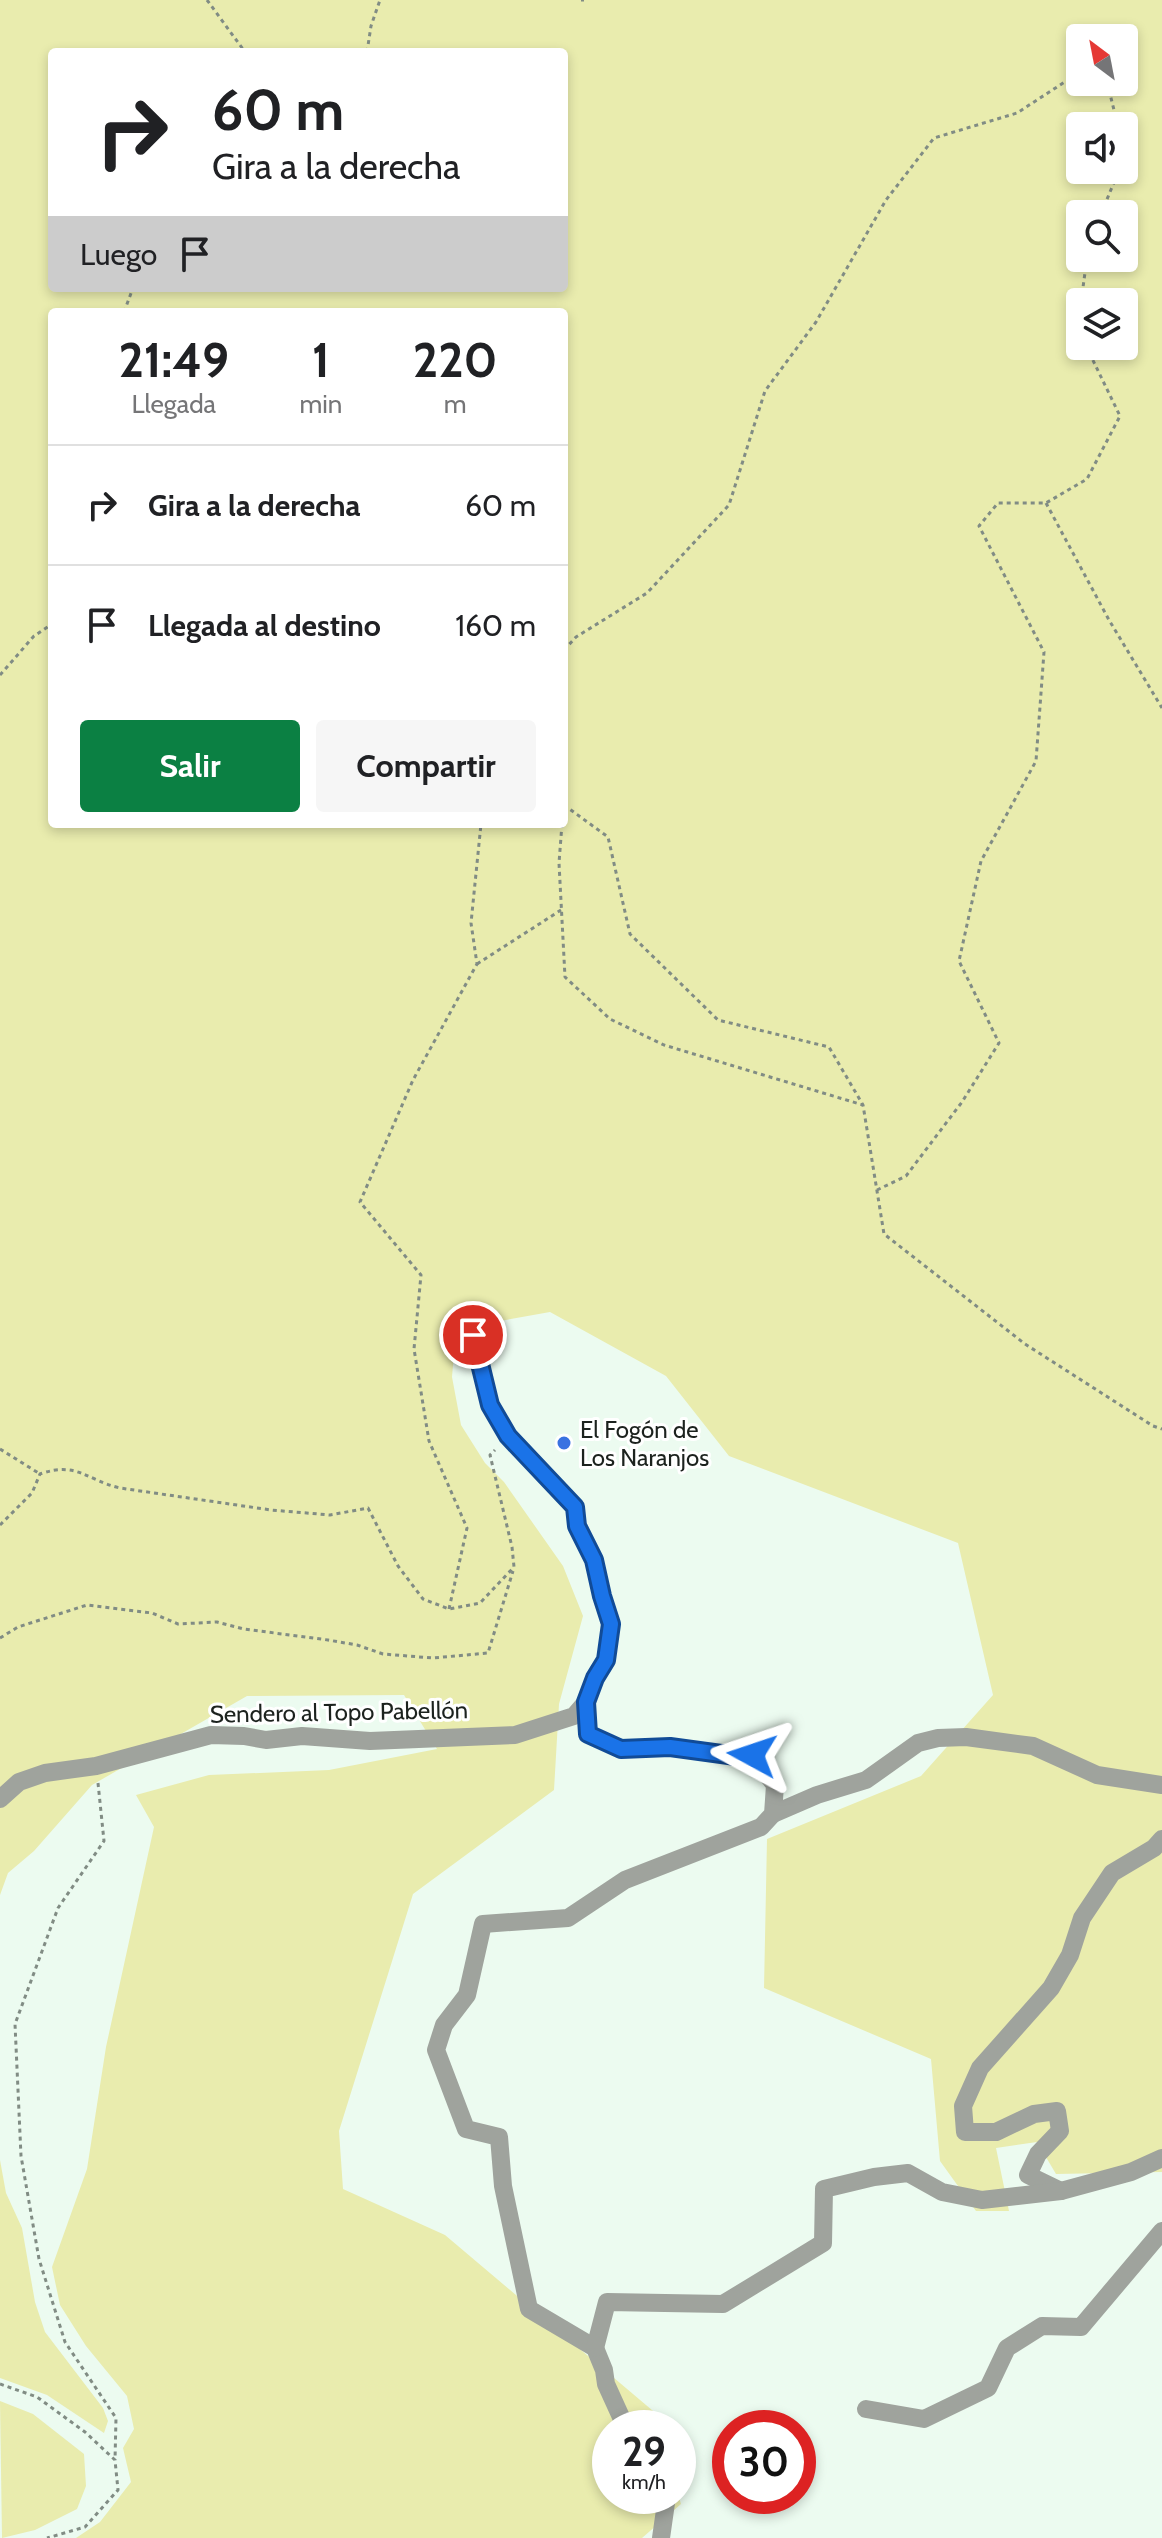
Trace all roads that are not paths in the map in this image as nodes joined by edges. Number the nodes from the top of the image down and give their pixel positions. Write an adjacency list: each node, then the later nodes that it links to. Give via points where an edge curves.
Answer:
1 (473, 1335): 2 (street, via 490,1405 508,1436 575,1507 577,1526 594,1560 611,1624 606,1660)
2 (586, 1702): 4 (street, Sendero al Topo Pabellón, via 574,1716 515,1735 370,1741 211,1735 19,1782); 5 (street, via 588,1734 621,1749 670,1747 752,1755 775,1785)
3 (1162, 1785): 5 (street, via 1097,1775 1033,1746 938,1738 918,1743 866,1780)
4 (0, 1799)
5 (773, 1814): 10 (street, via 761,1827 625,1880 568,1918 483,1924 467,1995 444,2025 436,2050 466,2129 499,2137 503,2186 529,2309)
6 (1162, 1839): 8 (street, via 1112,1873 1082,1918 1070,1955 1051,1988 980,2068 963,2106 965,2132 996,2132 1034,2114 1057,2111 1060,2131 1038,2154 1028,2175)
7 (1162, 2158): 8 (street)
8 (1061, 2191): 10 (street, via 982,2200 942,2192 908,2173 824,2189 823,2243 723,2304 607,2302)
9 (1162, 2231): 11 (street, via 1081,2327 1042,2326 1007,2348 988,2388 924,2419)
10 (595, 2348): 12 (street)
11 (866, 2409)
12 (618, 2410)
13 (664, 2514): 14 (street)
14 (661, 2538)

